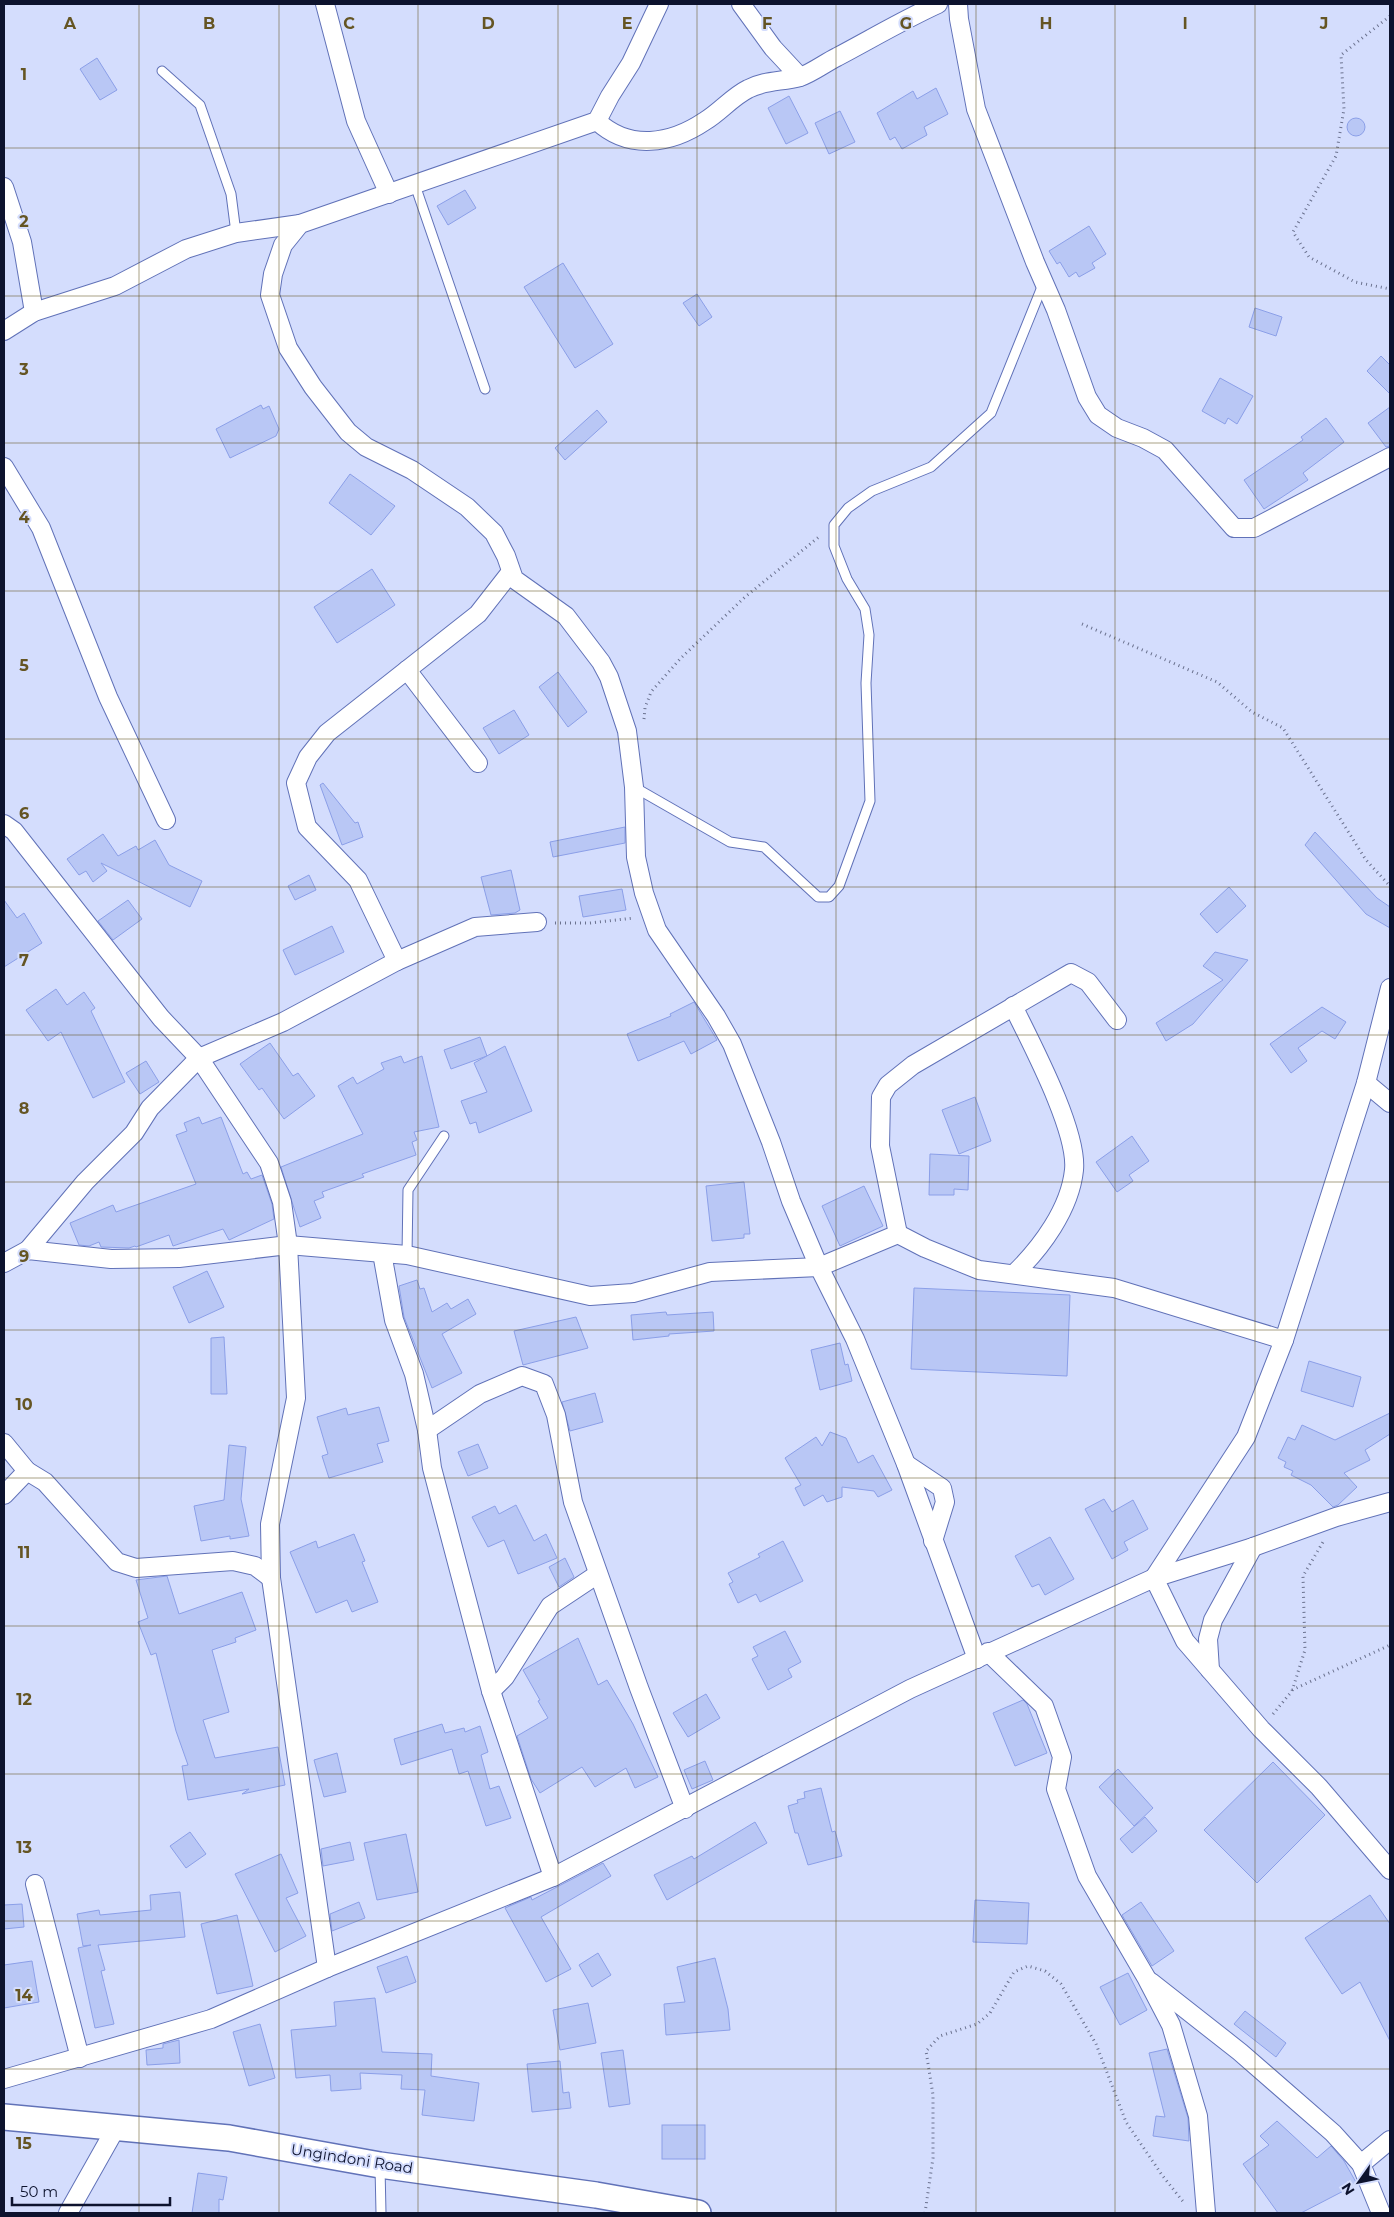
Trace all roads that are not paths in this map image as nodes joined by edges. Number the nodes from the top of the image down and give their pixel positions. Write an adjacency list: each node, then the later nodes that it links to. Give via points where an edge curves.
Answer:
1 (325, 4): 11 (street, via 356,121)
2 (659, 4): 8 (street, via 631,63)
3 (741, 4): 7 (street, via 773,48)
4 (938, 4): 7 (street)
5 (958, 4): 14 (street, via 976,110)
6 (162, 71): 13 (lane, via 200,106 231,194)
7 (800, 76): 8 (street, via 748,89 707,121 680,136 658,142 618,136)
8 (597, 121): 9 (street)
9 (415, 185): 11 (street); 17 (lane)
10 (4, 187): 15 (street, via 22,242)
11 (389, 194): 12 (street)
12 (300, 224): 13 (street); 20 (street, via 283,245 270,295 288,348 348,432 366,447 412,470 467,507 494,533 506,556)
13 (236, 233): 15 (street, via 186,249 115,286)
14 (1044, 282): 18 (street, via 1087,397 1098,415 1117,428 1165,450 1234,528 1254,528); 23 (lane, via 991,413 931,467 872,491 848,508 834,525 834,546 847,579 865,609 869,634 866,683 870,801 839,886 829,897 818,897 764,847 730,842)
15 (34, 312): 16 (street)
16 (4, 331)
17 (485, 389)
18 (1390, 457)
19 (4, 467): 24 (street, via 41,528 108,697)
20 (510, 573): 21 (street, via 478,614); 23 (street, via 566,616 601,662 627,731)
21 (407, 670): 22 (street); 27 (street, via 327,733 308,757 296,783 307,827 358,880)
22 (478, 763)
23 (634, 787): 41 (street, via 636,857 657,930 732,1044)
24 (166, 820)
25 (4, 824): 31 (street, via 14,831 162,1018)
26 (537, 922): 27 (street, via 475,927)
27 (397, 961): 31 (street, via 283,1022)
28 (1390, 988): 32 (street)
29 (1013, 1006): 30 (street, via 1071,973 1088,982); 35 (street, via 913,1065 888,1085 882,1097 880,1146); 42 (street, via 1053,1093 1070,1140 1074,1169 1069,1194 1047,1237)
30 (1117, 1020)
31 (199, 1058): 36 (street, via 269,1163 282,1202); 37 (street, via 150,1108 134,1133 85,1182)
32 (1366, 1083): 33 (street); 43 (street)
33 (1390, 1103)
34 (444, 1136): 39 (lane, via 408,1190)
35 (898, 1234): 41 (street); 42 (street, via 979,1270)
36 (288, 1245): 37 (street, via 179,1258 110,1259); 38 (street); 53 (street, via 296,1398 270,1524)
37 (28, 1250): 40 (street)
38 (382, 1253): 39 (street); 44 (street, via 394,1320 414,1374)
39 (407, 1255): 41 (street, via 590,1296 633,1293 710,1272)
40 (4, 1263)
41 (819, 1267): 46 (street, via 855,1339)
42 (1014, 1274): 43 (street, via 1114,1288)
43 (1284, 1340): 54 (street, via 1246,1437)
44 (427, 1430): 52 (street, via 480,1394 522,1376 544,1384 556,1415 573,1502); 57 (street, via 432,1468)
45 (4, 1443): 47 (street)
46 (906, 1464): 50 (street); 50 (street, via 942,1488 945,1502)
47 (27, 1471): 48 (street); 53 (street, via 45,1482 117,1562 136,1568 233,1561 256,1566)
48 (4, 1495)
49 (1390, 1502): 51 (street, via 1336,1517)
50 (933, 1541): 55 (street)
51 (1253, 1547): 54 (street); 56 (street, via 1213,1620 1208,1639)
52 (598, 1574): 57 (street, via 550,1606 505,1677); 58 (street)
53 (271, 1578): 62 (street)
54 (1154, 1578): 55 (street); 56 (street, via 1185,1641)
55 (983, 1656): 58 (street, via 910,1689); 63 (street, via 1044,1706 1062,1757 1056,1789 1087,1876)
56 (1210, 1670): 59 (street)
57 (491, 1691): 60 (street)
58 (685, 1809): 60 (street)
59 (1390, 1870)
60 (553, 1877): 62 (street)
61 (35, 1884): 64 (street)
62 (327, 1968): 64 (street, via 211,2020)
63 (1147, 1979): 69 (street, via 1240,2052 1333,2133); 74 (street, via 1171,2025 1198,2116)
64 (80, 2058): 65 (street)
65 (4, 2079)
66 (4, 2117): 67 (main road, Ungindoni Road)
67 (117, 2126): 70 (main road, Ungindoni Road, via 229,2138); 71 (street)
68 (1390, 2140): 69 (street)
69 (1361, 2164): 75 (street)
70 (380, 2165): 72 (lane); 73 (main road, Ungindoni Road, via 596,2195)
71 (68, 2213)
72 (381, 2213)
73 (698, 2213)
74 (1206, 2213)
75 (1381, 2213)

